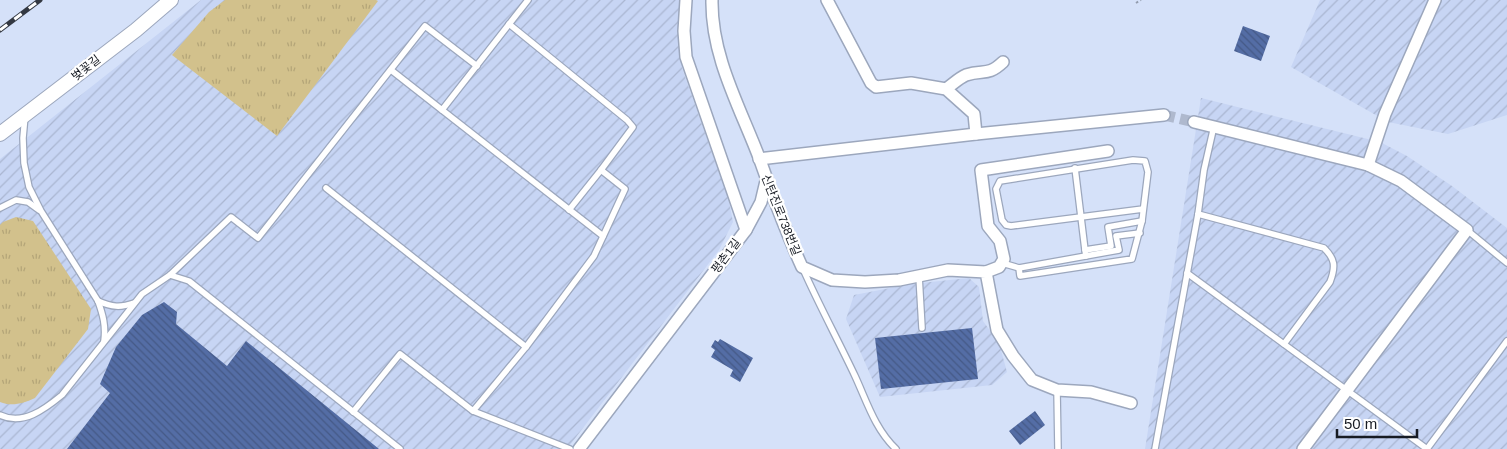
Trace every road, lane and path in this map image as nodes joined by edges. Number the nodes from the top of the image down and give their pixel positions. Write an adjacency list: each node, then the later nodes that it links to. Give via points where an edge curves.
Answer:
1 (171, 0): 15 (street, 벚꽃길)
2 (528, 0): 9 (lane)
3 (686, 0): 35 (street, 평촌1길, via 686,56)
4 (712, 0): 22 (street, 신탄진로738번길, via 719,53)
5 (827, 0): 13 (street, via 876,87 911,84)
6 (1141, 0): 8 (path)
7 (1435, 0): 23 (street, via 1385,114)
8 (1136, 2)
9 (509, 24): 11 (lane); 25 (lane, via 633,127)
10 (1003, 62): 13 (street, via 994,70 963,76)
11 (477, 66): 12 (lane, via 426,26); 14 (lane)
12 (391, 70): 14 (lane); 46 (lane, via 258,238 231,217)
13 (946, 89): 20 (street, via 974,114)
14 (442, 110): 30 (lane)
15 (26, 114): 19 (street, 벚꽃길); 31 (lane, via 22,138 24,163 29,187)
16 (1164, 115): 20 (street)
17 (1194, 122): 18 (street)
18 (1214, 126): 23 (street); 32 (lane)
19 (0, 134)
20 (976, 134): 22 (street)
21 (1108, 151): 41 (street, via 981,170 988,226 1000,241)
22 (759, 159): 26 (street, 신탄진로738번길)
23 (1368, 164): 36 (street, via 1401,181)
24 (1076, 168): 29 (lane, via 1145,161 1148,172); 33 (lane); 33 (lane, via 1000,181 996,189 1002,220 1006,225)
25 (601, 170): 30 (lane); 38 (lane, via 625,189)
26 (766, 181): 35 (street, via 761,202); 42 (street, 신탄진로738번길)
27 (326, 188): 54 (lane)
28 (0, 208): 31 (lane, via 16,200 28,202)
29 (1143, 209): 33 (lane); 34 (lane)
30 (569, 210): 38 (lane)
31 (41, 211): 48 (lane)
32 (1198, 214): 45 (lane); 53 (lane, via 1324,248 1332,256 1335,270 1330,282)
33 (1081, 217): 39 (lane)
34 (1142, 221): 37 (lane); 39 (lane, via 1108,227 1111,246)
35 (746, 230): 63 (street, 평촌1길)
36 (1467, 230): 40 (lane); 56 (street)
37 (1140, 233): 39 (lane, via 1116,236 1118,250); 43 (lane, via 1132,260 1020,276)
38 (603, 236): 54 (lane, via 594,256)
39 (1086, 253): 43 (lane)
40 (1507, 262)
41 (1002, 263): 43 (lane); 44 (street)
42 (802, 267): 47 (street, 신탄진로738번길, via 832,280 865,282); 64 (lane, via 871,414)
43 (1019, 268)
44 (986, 272): 47 (street, 신탄진로738번길, via 948,270); 55 (street, via 997,330 1009,350 1032,380)
45 (1187, 273): 53 (lane); 66 (lane)
46 (170, 275): 49 (lane, via 142,294); 59 (lane, via 189,281)
47 (919, 276): 50 (lane)
48 (98, 301): 49 (lane, via 112,307); 52 (lane, via 106,331)
49 (136, 302): 52 (lane)
50 (922, 328)
51 (1507, 341): 68 (lane)
52 (104, 342): 60 (lane, via 62,395 48,406 22,418)
53 (1284, 344): 56 (lane)
54 (526, 347): 58 (lane)
55 (1058, 390): 57 (street, via 1092,392); 65 (lane)
56 (1348, 390): 67 (street); 68 (lane)
57 (1132, 403)
58 (473, 410): 59 (lane, via 400,354); 62 (lane)
59 (352, 412): 61 (lane)
60 (0, 415)
61 (400, 449)
62 (570, 449)
63 (579, 449)
64 (896, 449)
65 (1058, 449)
66 (1156, 449)
67 (1303, 449)
68 (1427, 449)

